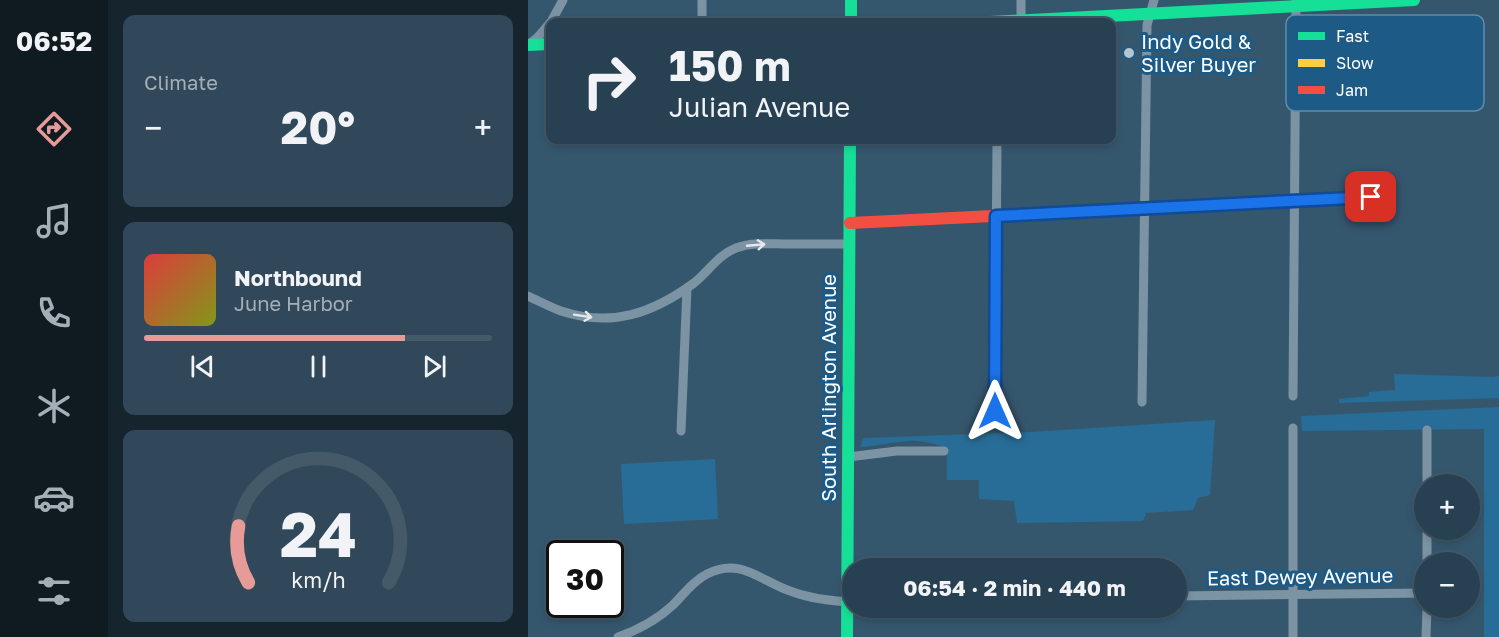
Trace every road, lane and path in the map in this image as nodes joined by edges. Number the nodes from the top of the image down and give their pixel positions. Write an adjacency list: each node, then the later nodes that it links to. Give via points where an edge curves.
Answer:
1 (563, 0): 9 (street)
2 (702, 0): 10 (street)
3 (851, 0): 11 (main road)
4 (1021, 0): 12 (street)
5 (1154, 0): 8 (street)
6 (1414, 0): 7 (main road)
7 (1296, 3): 8 (main road)
8 (1150, 14): 13 (main road); 22 (street)
9 (554, 18)
10 (702, 18)
11 (851, 18)
12 (1021, 18)
13 (1076, 18)
14 (546, 29): 16 (street)
15 (546, 44): 16 (main road)
16 (528, 45)
17 (1295, 111): 21 (street)
18 (850, 144): 24 (main road, South Arlington Avenue)
19 (997, 144): 23 (street)
20 (1374, 197): 21 (main road)
21 (1295, 201): 22 (main road); 28 (street)
22 (1146, 209): 23 (main road); 29 (street)
23 (996, 216): 24 (main road); 30 (street)
24 (850, 223): 25 (main road, South Arlington Avenue)
25 (849, 244): 26 (street, one-way to 25, via 728,252 743,246); 35 (main road, South Arlington Avenue)
26 (687, 288): 27 (street, one-way to 26, via 561,311 604,318 646,310); 33 (street)
27 (528, 296)
28 (1293, 396)
29 (1142, 402)
30 (995, 411)
31 (1293, 428): 39 (street)
32 (1427, 430): 36 (street)
33 (681, 431)
34 (944, 451): 35 (street)
35 (848, 457): 37 (main road, South Arlington Avenue)
36 (1427, 474)
37 (849, 558)
38 (1414, 593): 39 (street, East Dewey Avenue)
39 (1293, 594): 40 (street, East Dewey Avenue); 46 (street)
40 (1187, 596)
41 (842, 601): 44 (street, via 802,595 748,571 724,569 698,579 667,611)
42 (849, 618): 45 (main road, South Arlington Avenue)
43 (1426, 618): 47 (street)
44 (618, 637)
45 (847, 637)
46 (1293, 637)
47 (1426, 637)

